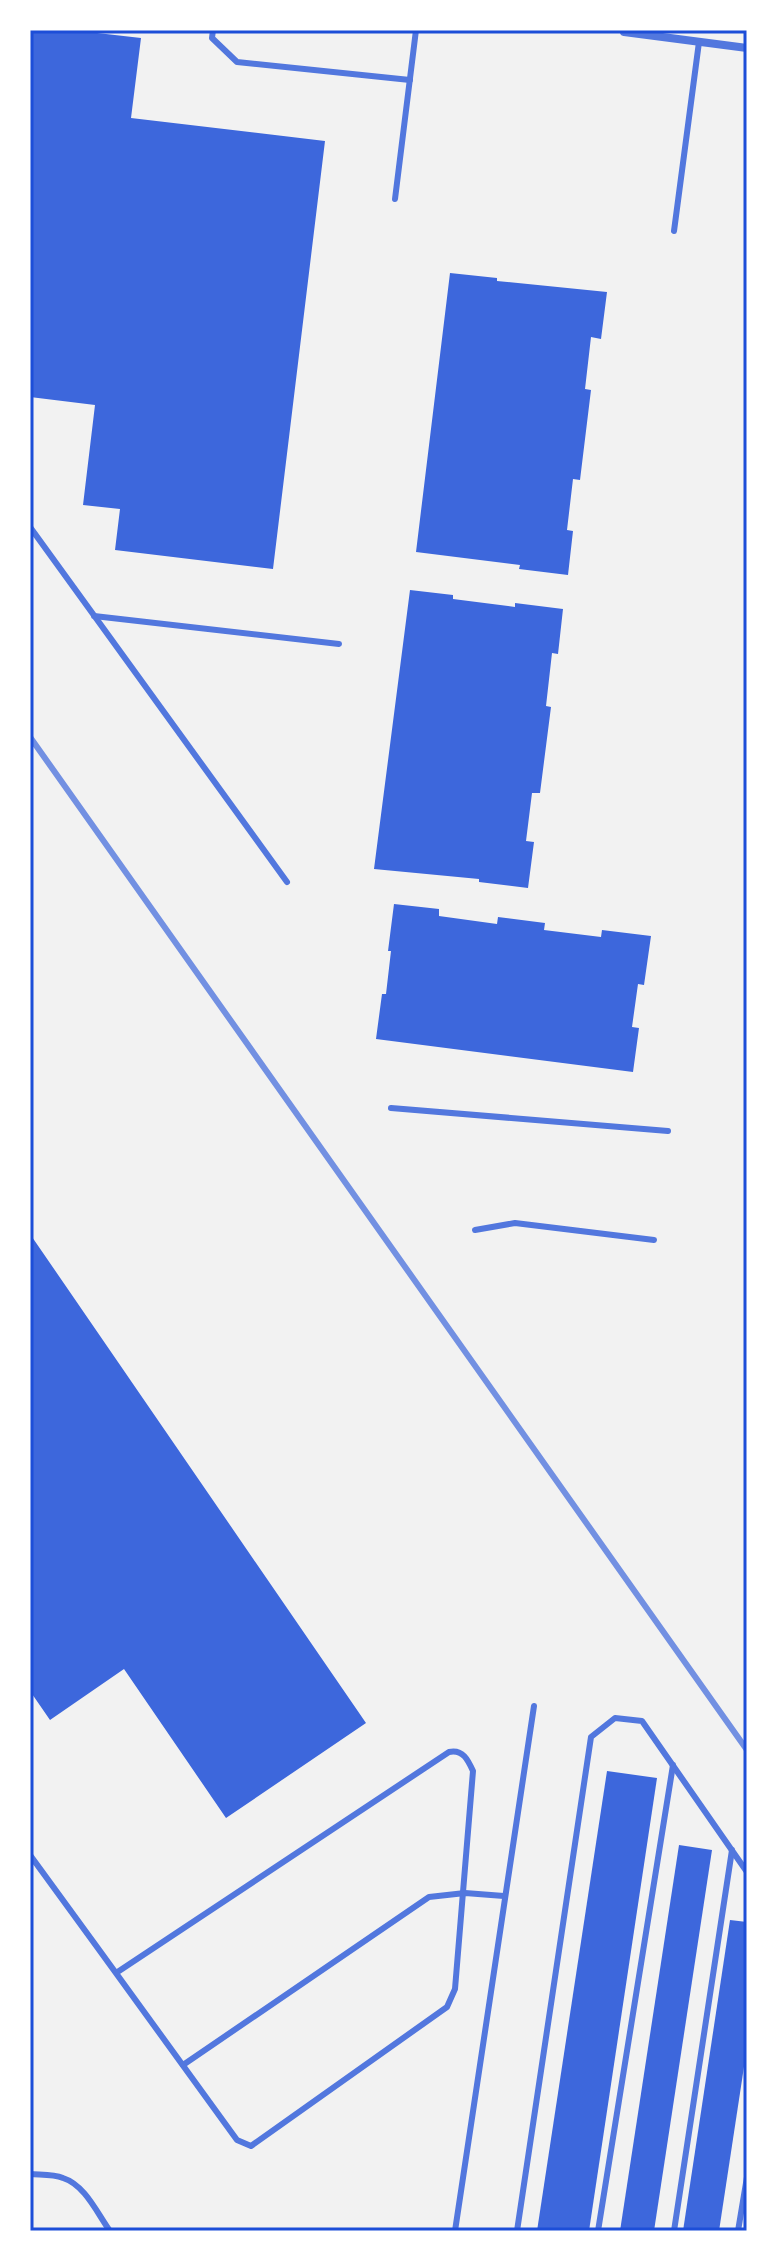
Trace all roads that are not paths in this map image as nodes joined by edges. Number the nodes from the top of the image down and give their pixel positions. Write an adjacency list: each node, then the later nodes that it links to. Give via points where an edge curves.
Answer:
1 (213, 30): 6 (lane, via 212,38 237,62)
2 (416, 30): 6 (lane)
3 (624, 31): 4 (street)
4 (699, 42): 5 (street); 8 (lane)
5 (747, 48)
6 (410, 80): 7 (lane)
7 (395, 199)
8 (674, 231)
9 (30, 527): 10 (lane)
10 (94, 616): 11 (lane); 12 (lane)
11 (339, 644)
12 (287, 882)
13 (391, 1108): 14 (lane)
14 (668, 1131)
15 (475, 1230): 16 (lane, via 515,1223)
16 (654, 1240)
17 (534, 1706): 23 (lane)
18 (673, 1765): 19 (lane); 30 (lane, via 642,1721 615,1718 591,1737); 31 (lane)
19 (732, 1850): 21 (lane); 32 (lane)
20 (30, 1855): 24 (lane)
21 (747, 1872)
22 (465, 1893): 23 (lane); 24 (lane, via 473,1771 455,1751); 25 (lane, via 429,1897); 25 (lane, via 455,1989 447,2007 259,2142 251,2146 237,2140)
23 (504, 1896): 29 (lane)
24 (116, 1973): 25 (lane)
25 (183, 2065)
26 (30, 2174): 28 (lane, via 62,2177 75,2184)
27 (747, 2177): 33 (lane)
28 (110, 2231)
29 (455, 2231)
30 (517, 2231)
31 (598, 2231)
32 (674, 2231)
33 (738, 2231)

